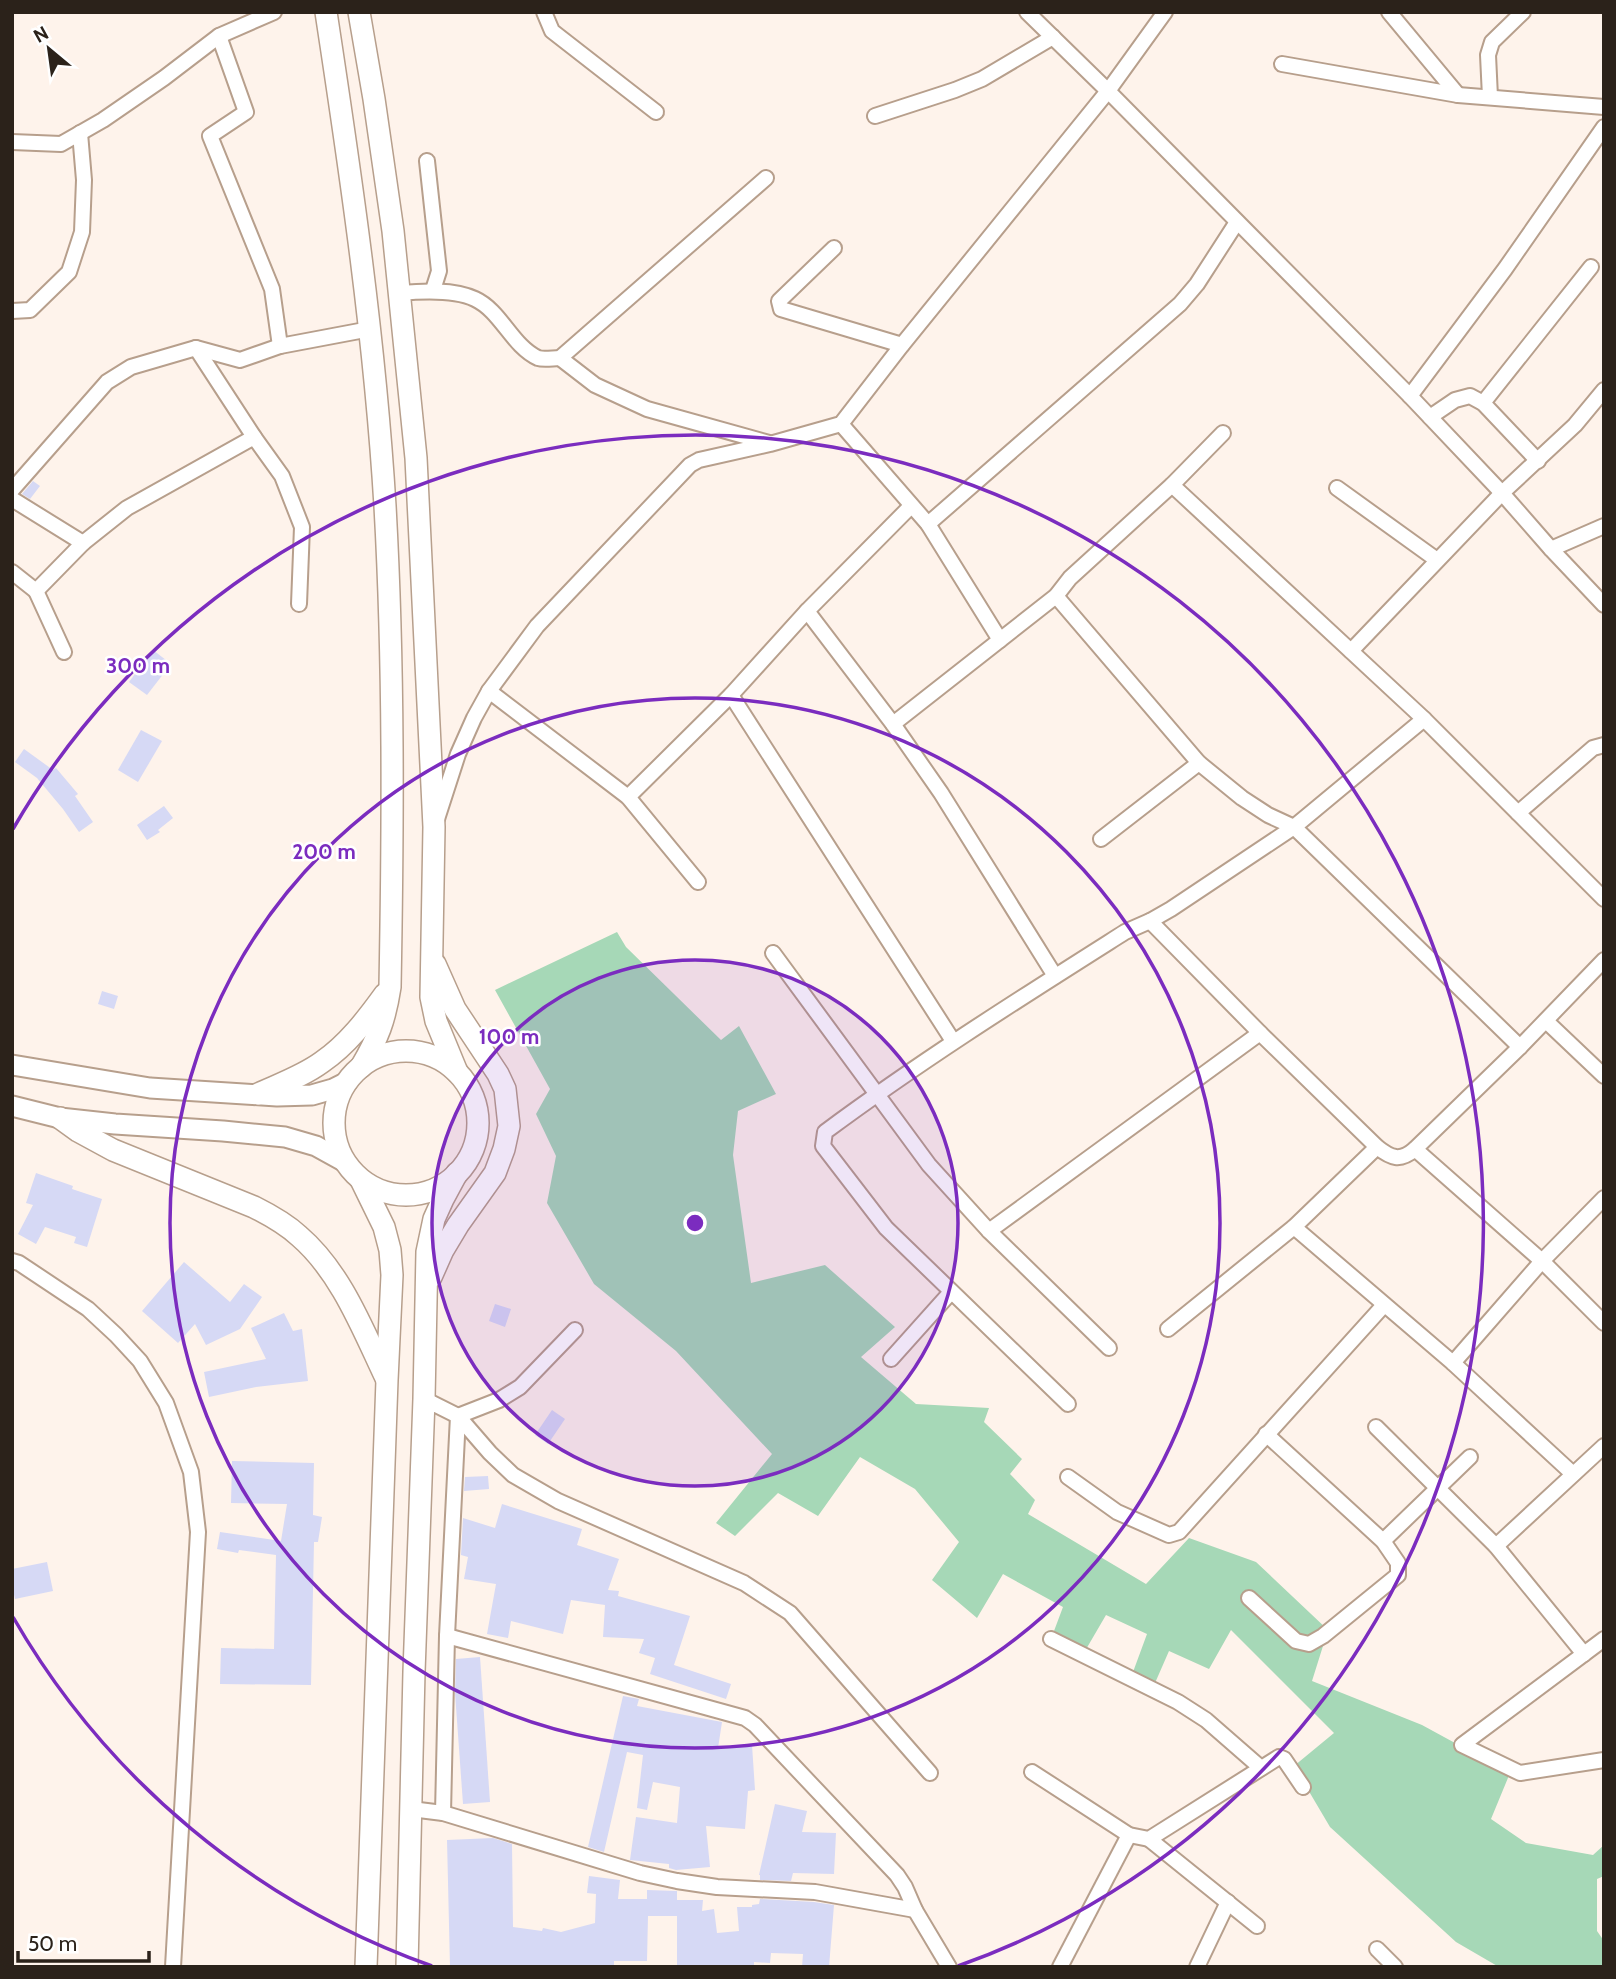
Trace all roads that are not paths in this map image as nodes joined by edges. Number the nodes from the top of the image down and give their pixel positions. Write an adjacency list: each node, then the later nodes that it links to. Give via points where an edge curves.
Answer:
1 (274, 12): 9 (street)
2 (326, 12): 29 (main road)
3 (359, 12): 27 (main road)
4 (544, 12): 16 (street, via 552,31)
5 (1027, 12): 10 (street)
6 (1165, 12): 12 (street)
7 (1389, 12): 13 (street)
8 (1523, 12): 14 (street, via 1492,42 1488,55)
9 (219, 36): 19 (street); 31 (street, via 246,112 210,136 272,289)
10 (1053, 37): 12 (street); 17 (street, via 982,79)
11 (1282, 64): 13 (street)
12 (1108, 91): 23 (street); 30 (street)
13 (1458, 95): 14 (street)
14 (1490, 97): 15 (street)
15 (1604, 107)
16 (656, 112)
17 (875, 116)
18 (1604, 127): 35 (street)
19 (80, 133): 20 (street, via 61,144); 28 (street, via 82,232 69,272 30,310)
20 (12, 142)
21 (427, 161): 26 (street, via 439,271)
22 (765, 178): 33 (street)
23 (1237, 222): 35 (street); 49 (street, via 1180,304)
24 (834, 248): 30 (street, via 779,302 781,309)
25 (1591, 267): 36 (street)
26 (433, 290): 27 (street); 33 (street, via 473,297 540,359)
27 (400, 293): 71 (main road, via 418,484)
28 (12, 311)
29 (370, 329): 31 (street); 81 (main road, via 385,505 393,687)
30 (902, 345): 38 (street)
31 (281, 346): 32 (street, via 240,360)
32 (196, 348): 40 (street); 45 (street, via 131,367 107,382)
33 (560, 358): 41 (street, via 595,386 647,409)
34 (1604, 390): 42 (street)
35 (1410, 396): 37 (street)
36 (1483, 403): 37 (street, via 1470,396); 42 (street)
37 (1430, 417): 46 (street)
38 (841, 424): 41 (street); 48 (street)
39 (1223, 433): 43 (street)
40 (254, 437): 51 (street, via 127,508); 57 (street, via 282,475 302,527)
41 (770, 443): 63 (street, via 690,464 537,626)
42 (1538, 461): 46 (street)
43 (1172, 485): 56 (street); 61 (street)
44 (1336, 488): 53 (street)
45 (12, 490)
46 (1502, 493): 52 (street); 53 (street)
47 (12, 499): 51 (street)
48 (911, 506): 49 (street); 59 (street)
49 (928, 524): 60 (street)
50 (1604, 526): 52 (street)
51 (83, 543): 55 (street)
52 (1551, 549): 58 (street)
53 (1437, 560): 61 (street)
54 (12, 572): 55 (street)
55 (36, 592): 62 (street)
56 (1056, 596): 60 (street); 68 (street)
57 (299, 604)
58 (1604, 605)
59 (807, 611): 64 (street); 66 (street)
60 (1000, 640): 66 (street)
61 (1351, 651): 65 (street)
62 (64, 652)
63 (489, 691): 69 (street); 71 (street, via 458,754)
64 (731, 695): 69 (street); 84 (street)
65 (1424, 719): 70 (street); 72 (street)
66 (893, 724): 80 (street)
67 (1604, 745): 70 (street, via 1593,748)
68 (1199, 763): 72 (street, via 1242,798); 73 (street)
69 (628, 797): 74 (street)
70 (1518, 813): 75 (street)
71 (434, 827): 78 (main road)
72 (1294, 827): 76 (street); 85 (street)
73 (1101, 839)
74 (698, 881)
75 (1604, 899)
76 (1150, 921): 80 (street); 83 (street)
77 (773, 953): 91 (street)
78 (433, 960): 87 (main road, via 433,1009); 104 (main road, via 451,1002 505,1089 509,1126 501,1161 443,1250)
79 (1604, 960): 82 (street)
80 (1055, 976): 84 (street)
81 (390, 987): 88 (main road, via 381,1030); 90 (main road, via 371,1015 334,1053)
82 (1546, 1021): 85 (street); 89 (street)
83 (1259, 1034): 94 (street); 101 (street)
84 (953, 1041): 91 (street)
85 (1520, 1047): 95 (street)
86 (12, 1065): 90 (main road, via 150,1088)
87 (457, 1072): 88 (main road, via 420,1053 399,1052 379,1057); 97 (main road, via 468,1087 478,1122 469,1158)
88 (354, 1075): 90 (main road, via 333,1089 312,1094); 96 (main road, via 338,1101 334,1122)
89 (1604, 1076)
90 (258, 1094)
91 (875, 1094): 101 (street, via 929,1165); 105 (street, via 825,1132 824,1146 886,1228)
92 (12, 1106): 93 (main road)
93 (60, 1118): 96 (main road, via 285,1138 316,1146); 113 (main road, via 113,1150 254,1207 298,1236 342,1292)
94 (1377, 1147): 95 (street, via 1395,1158); 100 (street)
95 (1415, 1149): 103 (street)
96 (345, 1162): 98 (main road)
97 (457, 1173): 98 (main road, via 436,1188 410,1195 384,1192); 104 (main road, via 430,1235)
98 (361, 1180): 113 (main road, via 390,1250)
99 (1604, 1198): 103 (street)
100 (1294, 1227): 106 (street); 108 (street)
101 (989, 1231): 110 (street)
102 (12, 1261): 144 (street, via 88,1309 141,1362 166,1403 191,1472 198,1532)
103 (1542, 1261): 107 (street); 112 (street)
104 (426, 1289): 114 (main road)
105 (951, 1292): 111 (street); 115 (street)
106 (1384, 1305): 112 (street); 118 (street)
107 (1604, 1323)
108 (1168, 1329)
109 (575, 1330): 116 (street, via 520,1387)
110 (1110, 1348)
111 (891, 1359)
112 (1453, 1363): 121 (street)
113 (387, 1380): 145 (main road)
114 (424, 1399): 116 (street); 136 (main road)
115 (1068, 1404)
116 (458, 1416): 127 (street); 134 (street, via 513,1475 558,1501 744,1583 782,1606)
117 (1376, 1427): 123 (street)
118 (1266, 1434): 122 (street, via 1188,1525 1174,1534 1117,1512); 124 (street)
119 (1604, 1446): 121 (street)
120 (1470, 1457): 123 (street)
121 (1573, 1474): 125 (street)
122 (1068, 1476)
123 (1438, 1487): 124 (street); 125 (street)
124 (1382, 1541): 126 (street, via 1398,1563 1398,1575 1309,1644 1296,1641)
125 (1496, 1546): 130 (street)
126 (1249, 1598)
127 (447, 1636): 137 (street); 141 (street, via 745,1717 897,1875)
128 (1051, 1639): 132 (street, via 1178,1702)
129 (1604, 1639): 130 (street)
130 (1584, 1654): 131 (street, via 1462,1745 1520,1773)
131 (1604, 1760)
132 (1261, 1768): 135 (street, via 1279,1757 1284,1759); 139 (street)
133 (1032, 1772): 138 (street)
134 (930, 1773)
135 (1303, 1787)
136 (411, 1810): 137 (street); 146 (main road)
137 (443, 1813): 141 (street, via 677,1881 815,1892)
138 (1129, 1835): 139 (street); 148 (street)
139 (1149, 1839): 140 (street)
140 (1228, 1902): 142 (street); 149 (street)
141 (915, 1910): 147 (street)
142 (1257, 1926)
143 (1377, 1949): 150 (street)
144 (173, 1967)
145 (366, 1967)
146 (407, 1967)
147 (949, 1967)
148 (1060, 1967)
149 (1198, 1967)
150 (1395, 1967)

